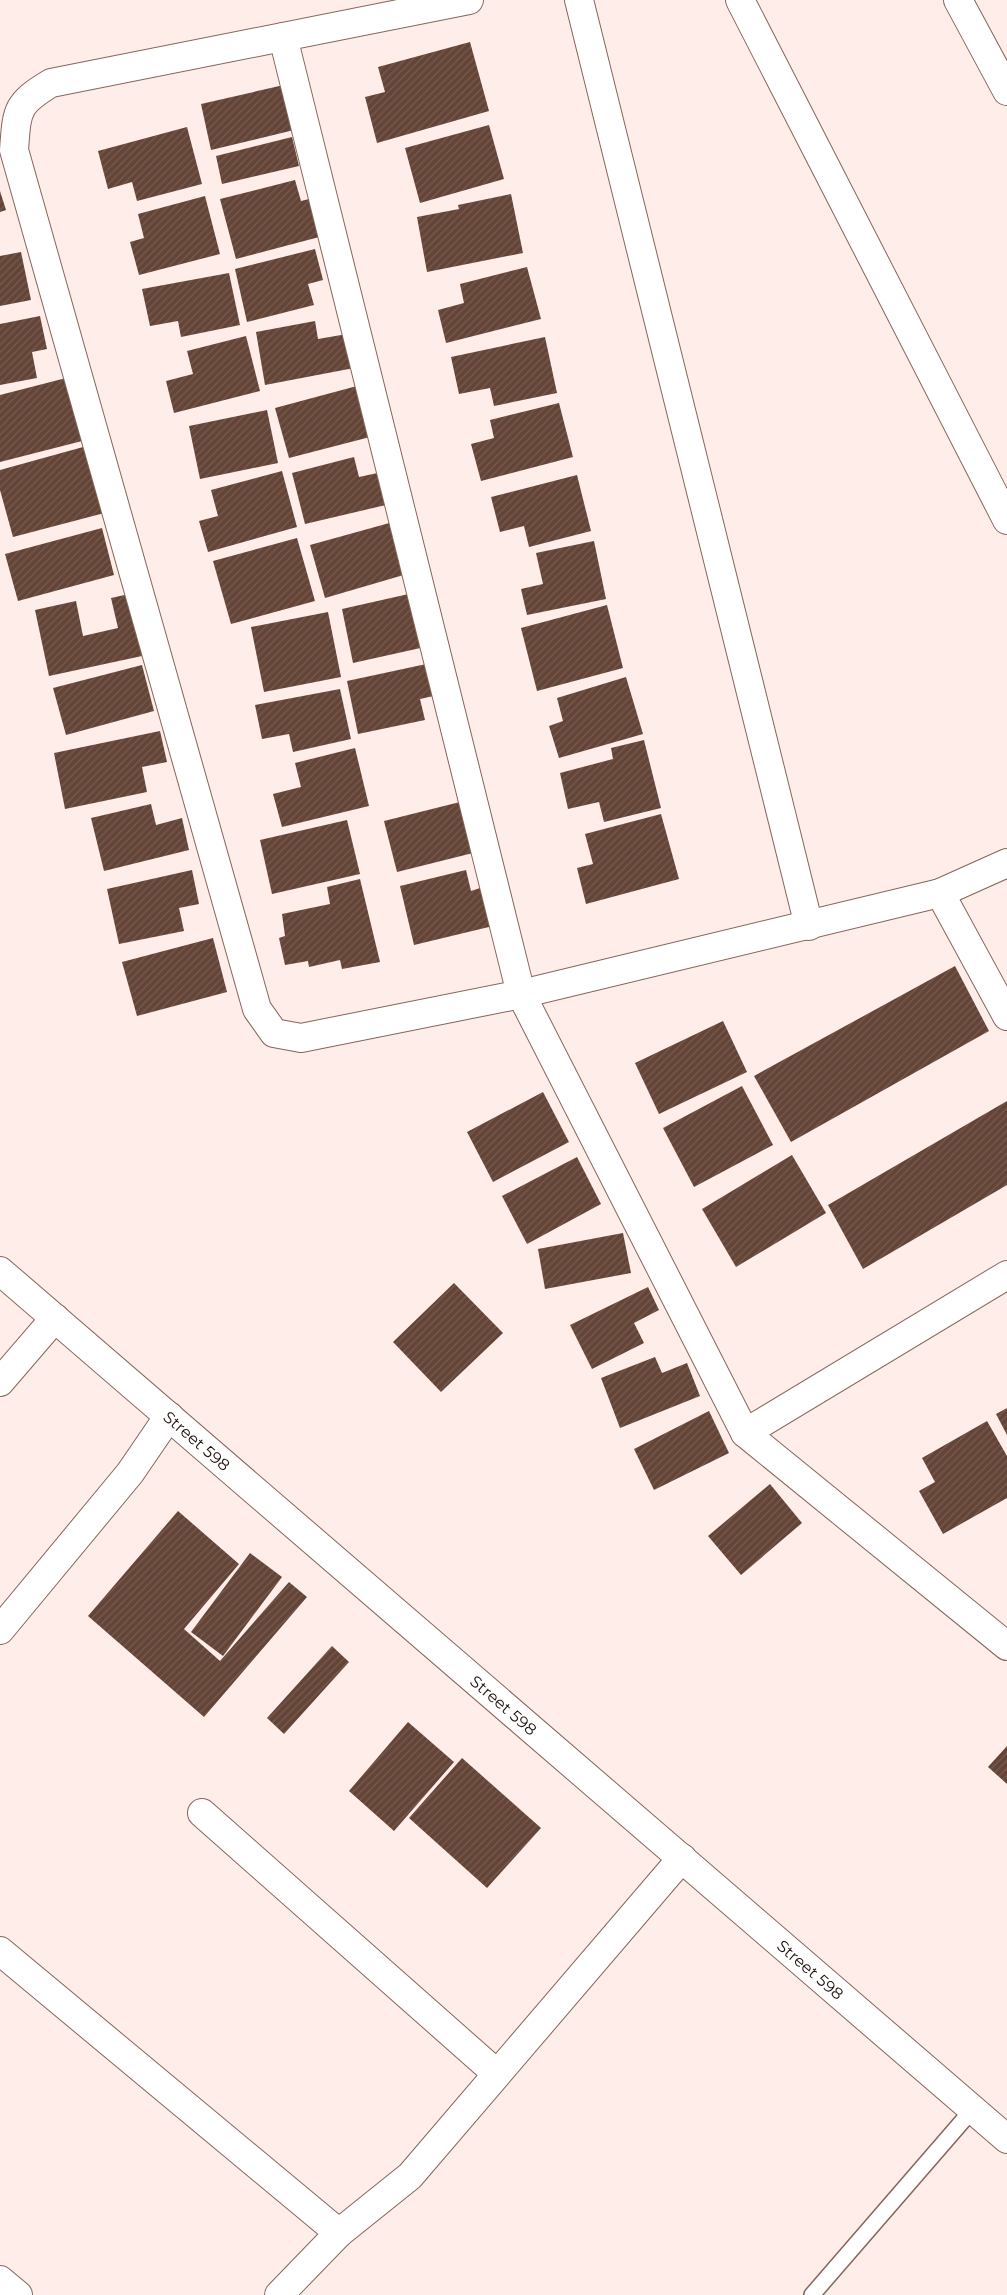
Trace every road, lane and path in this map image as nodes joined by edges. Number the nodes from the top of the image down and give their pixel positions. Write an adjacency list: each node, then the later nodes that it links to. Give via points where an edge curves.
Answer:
1 (469, 0): 5 (street)
2 (579, 0): 10 (street)
3 (740, 0): 7 (street)
4 (958, 0): 6 (street)
5 (283, 37): 11 (street); 11 (street, via 51,83 28,97 17,117 14,150 257,1009 274,1033 301,1038)
6 (1007, 91)
7 (1007, 520)
8 (1007, 863): 9 (street)
9 (940, 894): 10 (street); 12 (street)
10 (809, 926): 11 (street)
11 (520, 994): 18 (street)
12 (1007, 1016)
13 (0, 1271): 15 (street, Street 598)
14 (1007, 1275): 18 (street)
15 (55, 1318): 16 (street); 17 (street, Street 598)
16 (0, 1382)
17 (169, 1416): 19 (street, via 130,1473); 22 (street, Street 598)
18 (746, 1432): 20 (street)
19 (0, 1630)
20 (1007, 1646)
21 (202, 1813): 24 (street)
22 (682, 1858): 24 (street); 25 (street, Street 598)
23 (0, 1951): 27 (street)
24 (496, 2074): 27 (street, via 410,2176)
25 (973, 2109): 26 (street, Street 598); 31 (lane)
26 (1007, 2139)
27 (339, 2233): 30 (street)
28 (0, 2280): 29 (street)
29 (18, 2295)
30 (279, 2295)
31 (812, 2295)

